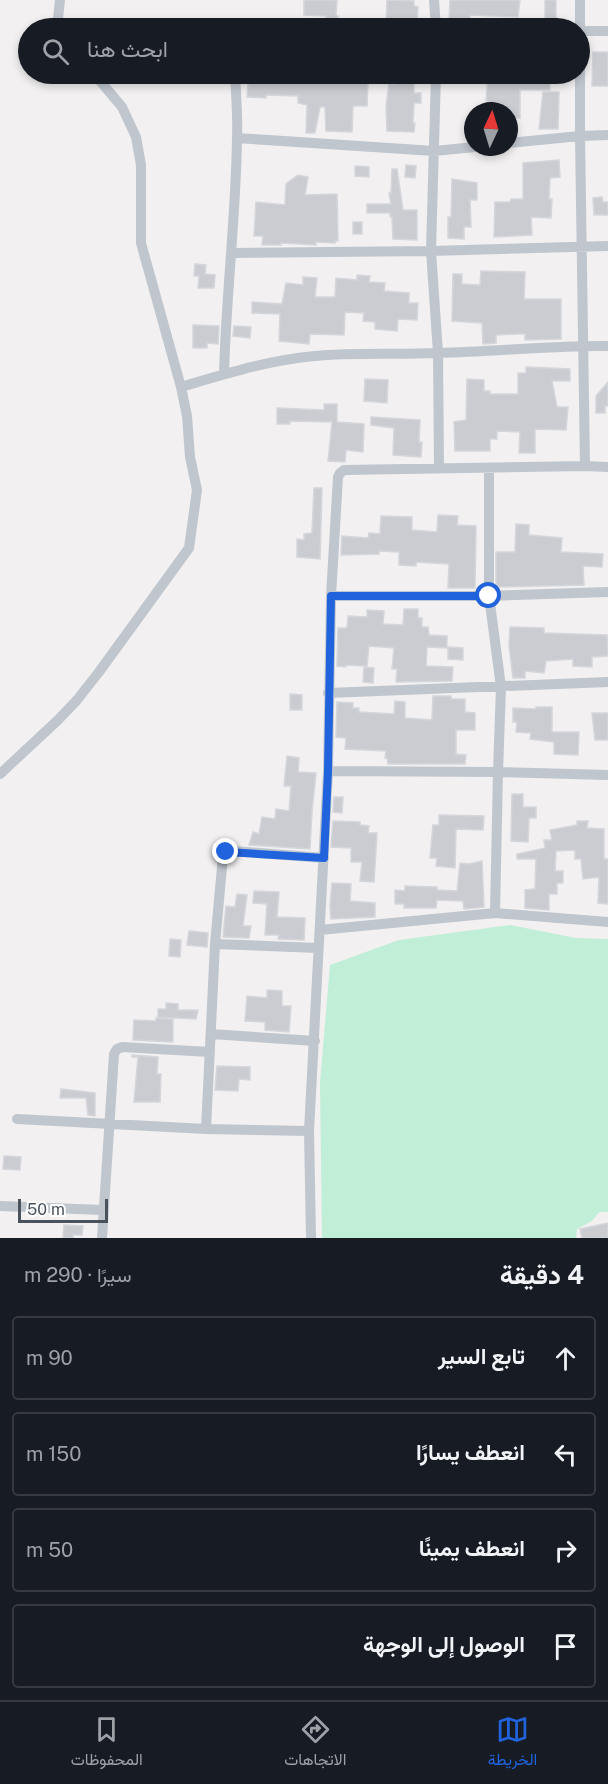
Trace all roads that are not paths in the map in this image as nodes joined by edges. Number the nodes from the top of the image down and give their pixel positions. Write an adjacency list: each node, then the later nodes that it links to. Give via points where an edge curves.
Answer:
1 (60, 0): 4 (street)
2 (434, 0): 5 (street)
3 (580, 0): 6 (street)
4 (58, 18)
5 (435, 18)
6 (580, 18)
7 (590, 31): 8 (street)
8 (608, 31)
9 (103, 84): 27 (street, via 122,107 136,137 141,165 141,243)
10 (235, 84): 15 (street)
11 (435, 84): 18 (street)
12 (579, 84): 14 (street)
13 (608, 135): 14 (street)
14 (579, 136): 16 (street); 20 (street)
15 (237, 138): 18 (street); 22 (street)
16 (518, 142)
17 (464, 148): 18 (street)
18 (434, 152): 21 (street)
19 (608, 246): 20 (street)
20 (581, 247): 21 (street); 23 (street)
21 (431, 251): 22 (street); 25 (street)
22 (231, 253): 26 (street)
23 (583, 346): 24 (street); 25 (street); 28 (street)
24 (608, 346)
25 (438, 353): 26 (street, via 314,356); 30 (street)
26 (224, 374): 27 (street)
27 (181, 387): 40 (street, via 197,490 189,548 77,700)
28 (585, 466): 29 (street); 31 (street)
29 (608, 467)
30 (439, 468): 31 (street); 33 (street, via 340,473)
31 (489, 468): 34 (street)
32 (608, 592): 34 (street)
33 (331, 596): 34 (street); 37 (street)
34 (489, 596): 36 (street)
35 (608, 682): 36 (street)
36 (501, 687): 37 (street); 39 (street)
37 (328, 693): 38 (street)
38 (328, 771): 39 (street); 42 (street)
39 (498, 772): 41 (street); 43 (street)
40 (0, 774)
41 (608, 775)
42 (324, 858): 45 (street); 46 (street, via 226,852)
43 (495, 913): 44 (street); 45 (street)
44 (608, 922)
45 (320, 930): 47 (street)
46 (214, 944): 47 (street); 48 (street)
47 (318, 948): 49 (street)
48 (211, 1034): 49 (street); 50 (street)
49 (315, 1041): 54 (street)
50 (210, 1052): 52 (street, via 117,1049); 53 (street)
51 (17, 1119): 52 (street)
52 (110, 1124): 53 (street); 56 (street)
53 (206, 1129): 54 (street)
54 (309, 1131): 58 (street)
55 (0, 1206): 56 (street)
56 (103, 1210): 57 (street)
57 (102, 1238)
58 (311, 1238)

